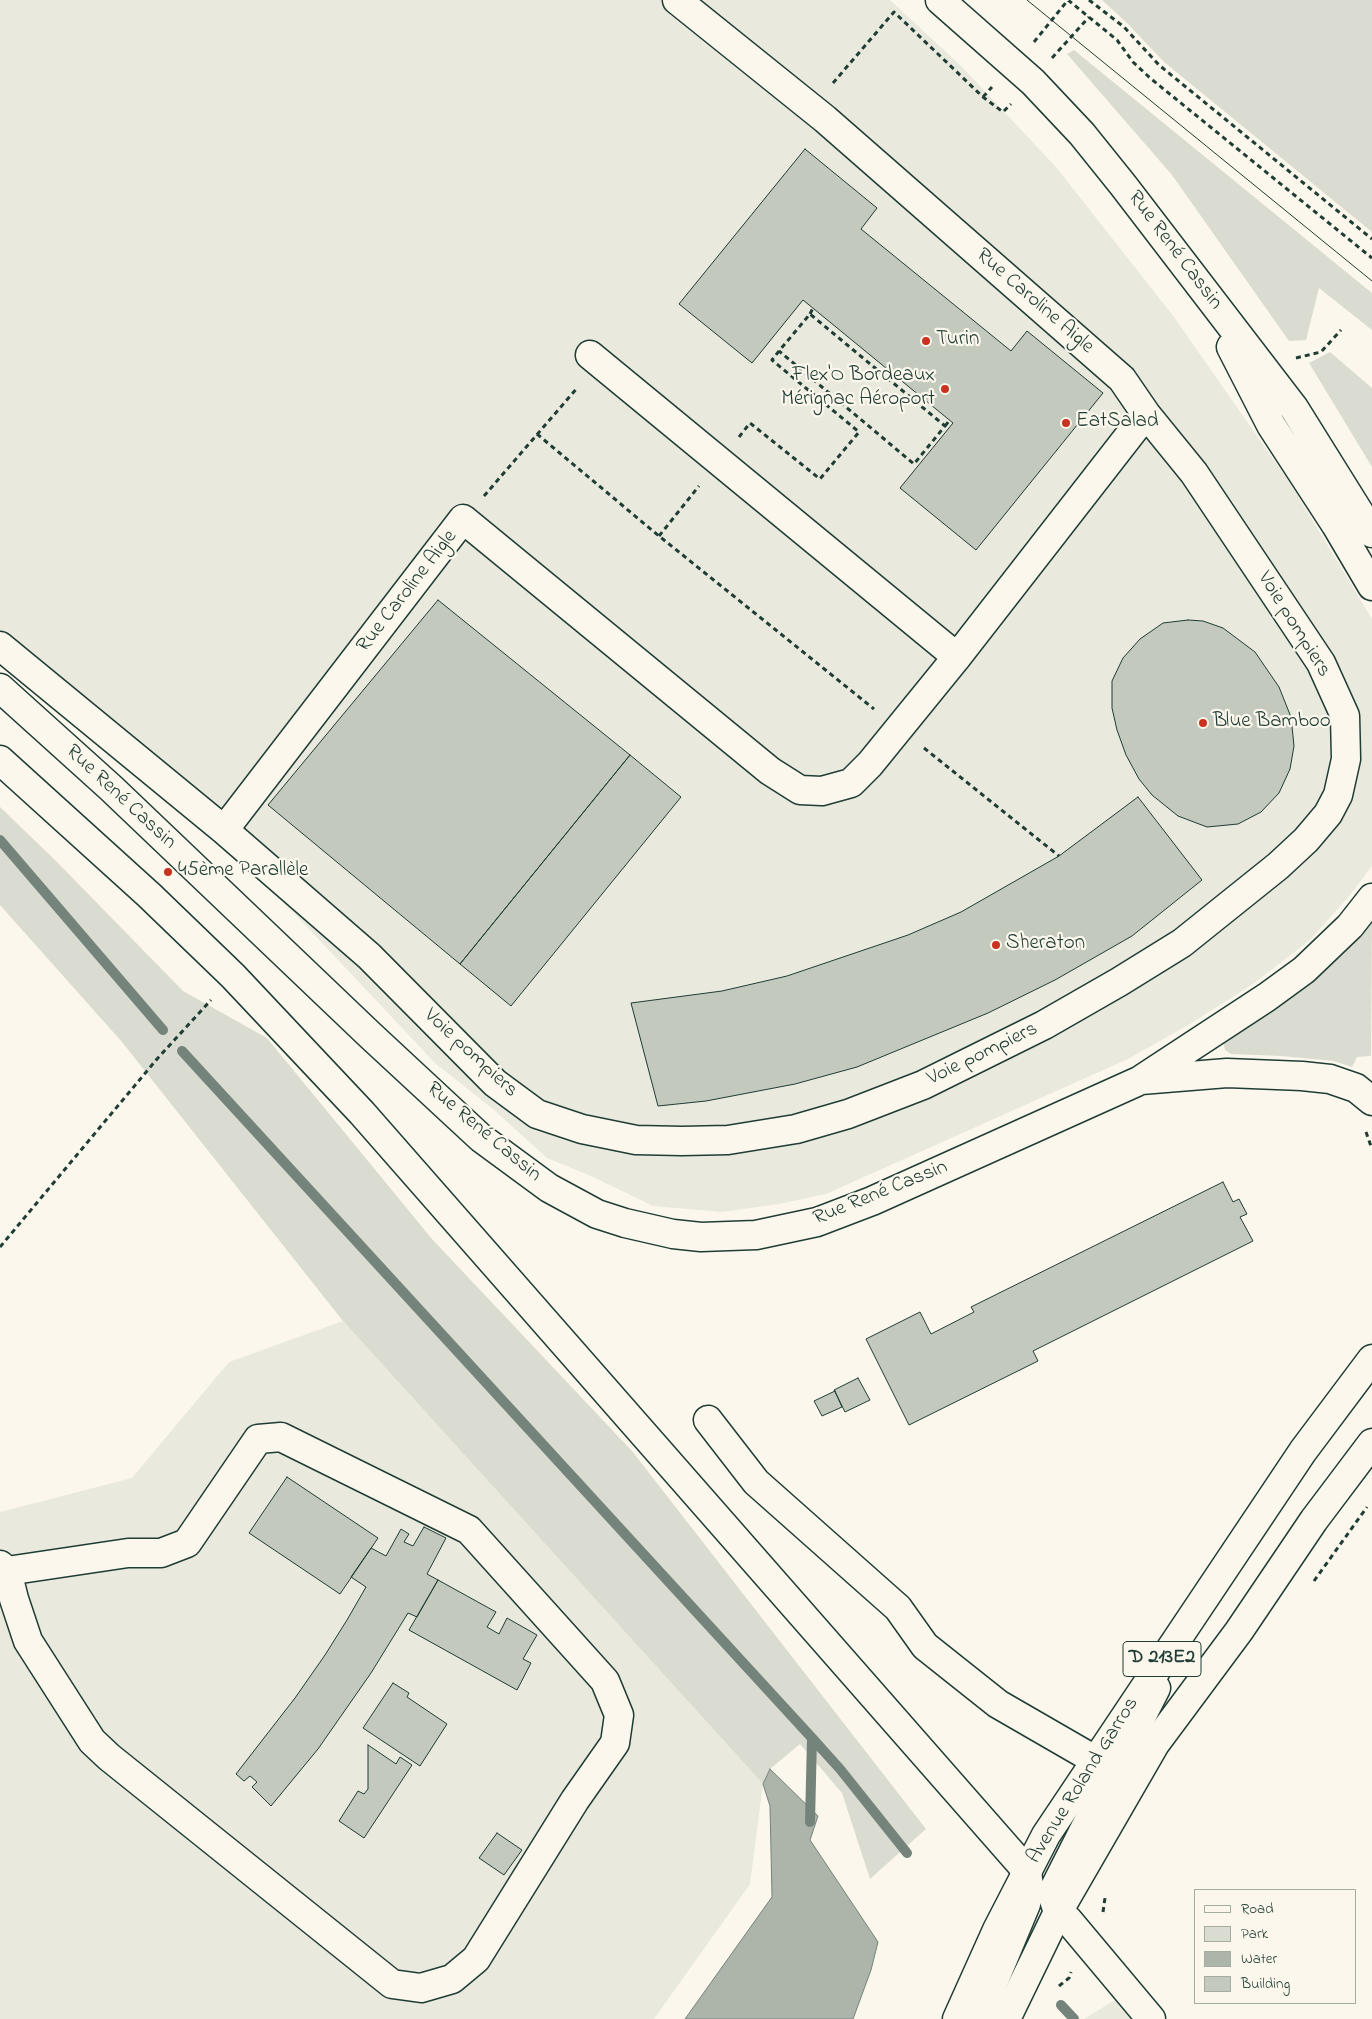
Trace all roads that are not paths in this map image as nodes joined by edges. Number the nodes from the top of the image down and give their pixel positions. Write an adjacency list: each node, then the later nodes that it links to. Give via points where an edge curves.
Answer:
1 (677, 0): 5 (street, Rue Caroline Aigle, via 812,108 1122,379)
2 (940, 0): 3 (street, Rue René Cassin, via 1033,82 1082,134)
3 (1199, 286): 6 (street, Rue René Cassin, via 1294,408); 7 (street, via 1272,425)
4 (594, 359): 9 (street)
5 (1146, 414): 9 (street, Rue Caroline Aigle); 12 (street, Voie pompiers, via 1194,473 1321,663 1345,716 1346,759 1338,795 1328,814 1306,840 1182,943 1044,1025 923,1084 796,1129 728,1140 636,1140 582,1129 537,1114 495,1083 368,956)
6 (1372, 533)
7 (1372, 586)
8 (0, 646): 12 (street)
9 (957, 657): 12 (street, Rue Caroline Aigle, via 851,783 822,791 800,790 762,765 463,519)
10 (0, 688): 14 (street, Rue René Cassin, via 111,788 481,1138 549,1188 597,1214 648,1229 701,1238 756,1235 817,1222 854,1209)
11 (0, 760): 22 (street, via 149,895 232,976 362,1113)
12 (224, 830)
13 (1372, 898): 14 (street, via 1350,926 1304,970)
14 (1141, 1080): 15 (street, Rue René Cassin, via 1227,1073 1302,1076 1330,1079 1356,1088)
15 (1372, 1102)
16 (1372, 1359): 20 (street, Avenue Roland Garros / D 213E2, via 1303,1451)
17 (708, 1420): 21 (street, via 756,1482 898,1608 925,1646 998,1704)
18 (1372, 1443): 23 (street, Avenue Roland Garros / D 213E2, via 1155,1744)
19 (4, 1568): 19 (street, via 28,1641 92,1741 392,1984 421,1988 452,1979 476,1959 615,1743 619,1715 605,1681 469,1530 280,1437 258,1439 187,1543 161,1553 128,1552)
20 (1209, 1589): 21 (street, Avenue Roland Garros / D 213E2); 23 (street, via 1055,1887 1054,1900)
21 (1095, 1760): 22 (street, Avenue Roland Garros / D 213E2, via 1046,1835)
22 (1027, 1871): 24 (street, Avenue Roland Garros / D 213E2); 25 (street, via 1026,1904)
23 (1058, 1912): 26 (street, Avenue Roland Garros / D 213E2); 27 (street)
24 (957, 2019)
25 (978, 2019)
26 (1006, 2019)
27 (1151, 2019)

